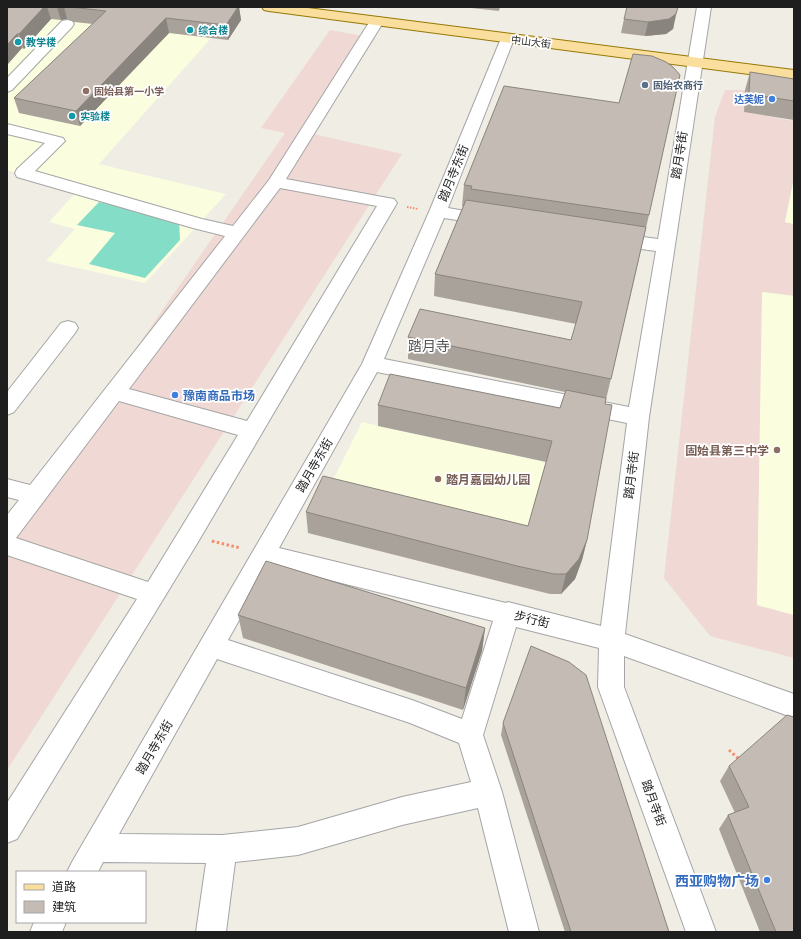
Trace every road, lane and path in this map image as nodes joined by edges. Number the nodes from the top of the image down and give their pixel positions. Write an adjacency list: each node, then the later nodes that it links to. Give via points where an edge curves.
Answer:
1 (269, 7): 3 (main road, 中山大街)
2 (704, 7): 6 (street, 踏月寺街)
3 (377, 21): 5 (main road, 中山大街); 10 (street)
4 (67, 24): 8 (street)
5 (507, 39): 6 (main road, 中山大街); 12 (street, 踏月寺东街)
6 (694, 62): 7 (main road, 中山大街); 16 (street, 踏月寺街)
7 (794, 75)
8 (7, 87)
9 (7, 129): 14 (street, via 57,141 23,173)
10 (276, 182): 11 (street); 14 (street)
11 (388, 203): 12 (path); 22 (street)
12 (438, 212): 13 (street); 18 (street, 踏月寺东街)
13 (508, 223)
14 (237, 233): 19 (street)
15 (594, 236): 16 (street)
16 (665, 246): 21 (street, 踏月寺街)
17 (68, 328): 20 (street)
18 (372, 364): 21 (street); 28 (street, 踏月寺东街)
19 (114, 392): 22 (street); 24 (street)
20 (7, 407)
21 (638, 417): 31 (street, 踏月寺街)
22 (252, 431): 26 (street)
23 (7, 488): 24 (street)
24 (34, 495): 25 (street)
25 (7, 532)
26 (190, 535): 28 (path); 29 (street)
27 (7, 545): 29 (street)
28 (264, 554): 30 (street, 步行街); 32 (street, 踏月寺东街)
29 (152, 594): 38 (street)
30 (508, 613): 31 (street, 步行街); 34 (street)
31 (612, 640): 33 (street, 步行街); 46 (street, 踏月寺街, via 611,687)
32 (212, 646): 34 (street, via 412,712); 39 (street, 踏月寺东街)
33 (794, 706)
34 (470, 735): 37 (street)
35 (729, 750): 36 (path)
36 (742, 762)
37 (488, 792): 40 (street, via 402,811 298,842); 45 (street)
38 (7, 829)
39 (97, 848): 40 (street); 41 (street, 踏月寺东街)
40 (222, 849): 44 (street)
41 (83, 871)
42 (50, 923): 43 (street)
43 (45, 932)
44 (211, 932)
45 (524, 932)
46 (701, 932)

